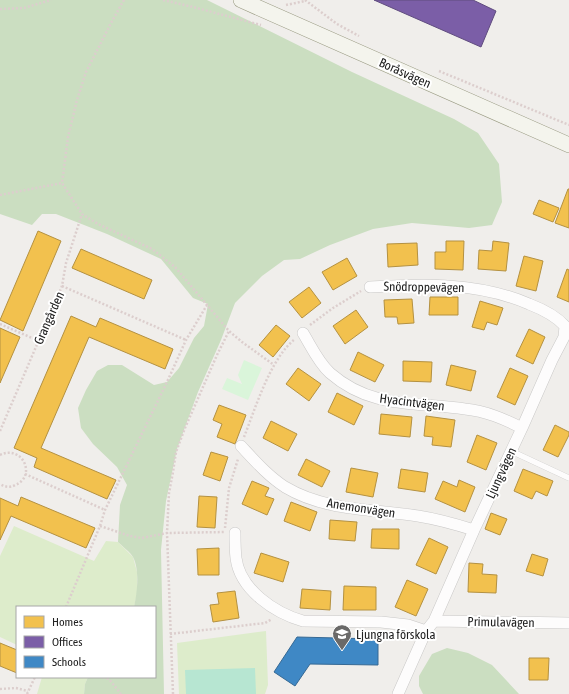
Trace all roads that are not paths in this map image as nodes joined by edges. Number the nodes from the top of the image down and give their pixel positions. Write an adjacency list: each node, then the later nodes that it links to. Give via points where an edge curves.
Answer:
1 (241, 0): 2 (street, Boråsvägen)
2 (569, 145)
3 (370, 287): 4 (street, Snödroppevägen, via 449,285 476,288 500,293 534,306 558,318)
4 (565, 326): 6 (street, Ljungvägen, via 564,338)
5 (303, 333): 6 (street, Hyacintvägen, via 320,362 330,373 350,388 367,396 387,402 481,411 501,417)
6 (522, 428): 8 (street, Ljungvägen)
7 (241, 446): 10 (street, Anemonvägen, via 265,472 285,487 305,496 336,506 448,521)
8 (511, 451): 9 (lane); 10 (street, Ljungvägen)
9 (569, 478)
10 (474, 530): 12 (street, Ljungvägen)
11 (235, 533): 14 (street, via 236,558 244,580 267,604 279,612 304,621 381,622 408,625)
12 (434, 621): 13 (street, Primulavägen); 14 (street, Ljungvägen)
13 (569, 623)
14 (426, 632): 15 (street, Ljungvägen)
15 (398, 694)

